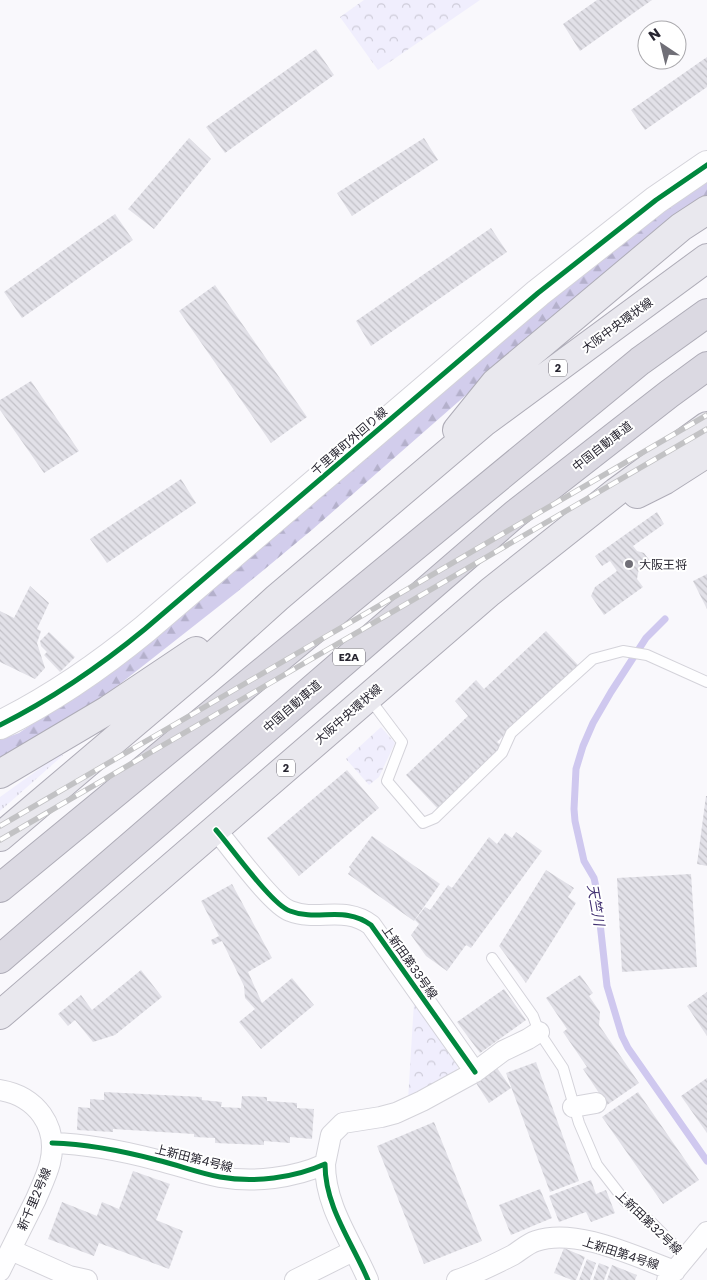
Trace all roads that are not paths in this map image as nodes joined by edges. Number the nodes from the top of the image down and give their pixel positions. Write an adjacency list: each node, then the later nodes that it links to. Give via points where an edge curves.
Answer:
1 (707, 165): 13 (street, 千里東町外回り線, via 656,200 538,293 109,658)
2 (707, 210): 8 (main road, via 681,227 495,384)
3 (707, 258): 8 (main road, 大阪中央環状線 / 2, via 483,423)
4 (707, 313): 19 (highway, via 633,367)
5 (707, 366): 21 (highway, 中国自動車道 / E2A, via 515,514)
6 (707, 426): 9 (main road, 大阪中央環状線 / 2)
7 (707, 453): 9 (main road, via 665,480)
8 (412, 483): 10 (main road, 大阪中央環状線 / 2)
9 (575, 524): 12 (main road, 大阪中央環状線 / 2)
10 (277, 598): 14 (main road); 18 (main road, 大阪中央環状線 / 2)
11 (707, 682): 12 (lane, via 647,655 623,651 593,659 511,733 502,753 435,818 423,823 387,781 402,742)
12 (368, 697): 17 (main road, 大阪中央環状線 / 2)
13 (0, 725)
14 (54, 743): 15 (main road); 16 (main road)
15 (0, 774)
16 (0, 783)
17 (216, 830): 22 (main road, 大阪中央環状線 / 2); 24 (street, 上新田第33号線, via 282,907 312,915 356,916 371,925)
18 (0, 837)
19 (0, 888)
20 (492, 958): 23 (lane, 上新田第32号線, via 533,1016)
21 (0, 959)
22 (0, 1014)
23 (539, 1032): 24 (street, via 503,1051); 27 (lane, 上新田第32号線, via 563,1068)
24 (475, 1072): 29 (street, via 396,1112 343,1123 331,1135)
25 (0, 1090): 28 (street, 新千里2号線, via 24,1098 38,1109)
26 (596, 1104): 27 (street)
27 (573, 1107): 33 (lane, 上新田第32号線, via 591,1155 608,1182 652,1223)
28 (52, 1143): 29 (street, 上新田第4号線, via 119,1151 234,1179 276,1177 309,1171); 31 (street, 新千里2号線, via 46,1174)
29 (325, 1164): 32 (street, via 333,1209)
30 (707, 1232): 33 (street)
31 (11, 1250): 34 (street, 新千里2号線); 35 (street, via 69,1276)
32 (353, 1250): 36 (street); 37 (street)
33 (676, 1269): 38 (street, 上新田第4号線, via 600,1244 558,1238 528,1244 514,1254)
34 (0, 1271)
35 (87, 1280)
36 (295, 1280)
37 (368, 1280)
38 (457, 1280)

